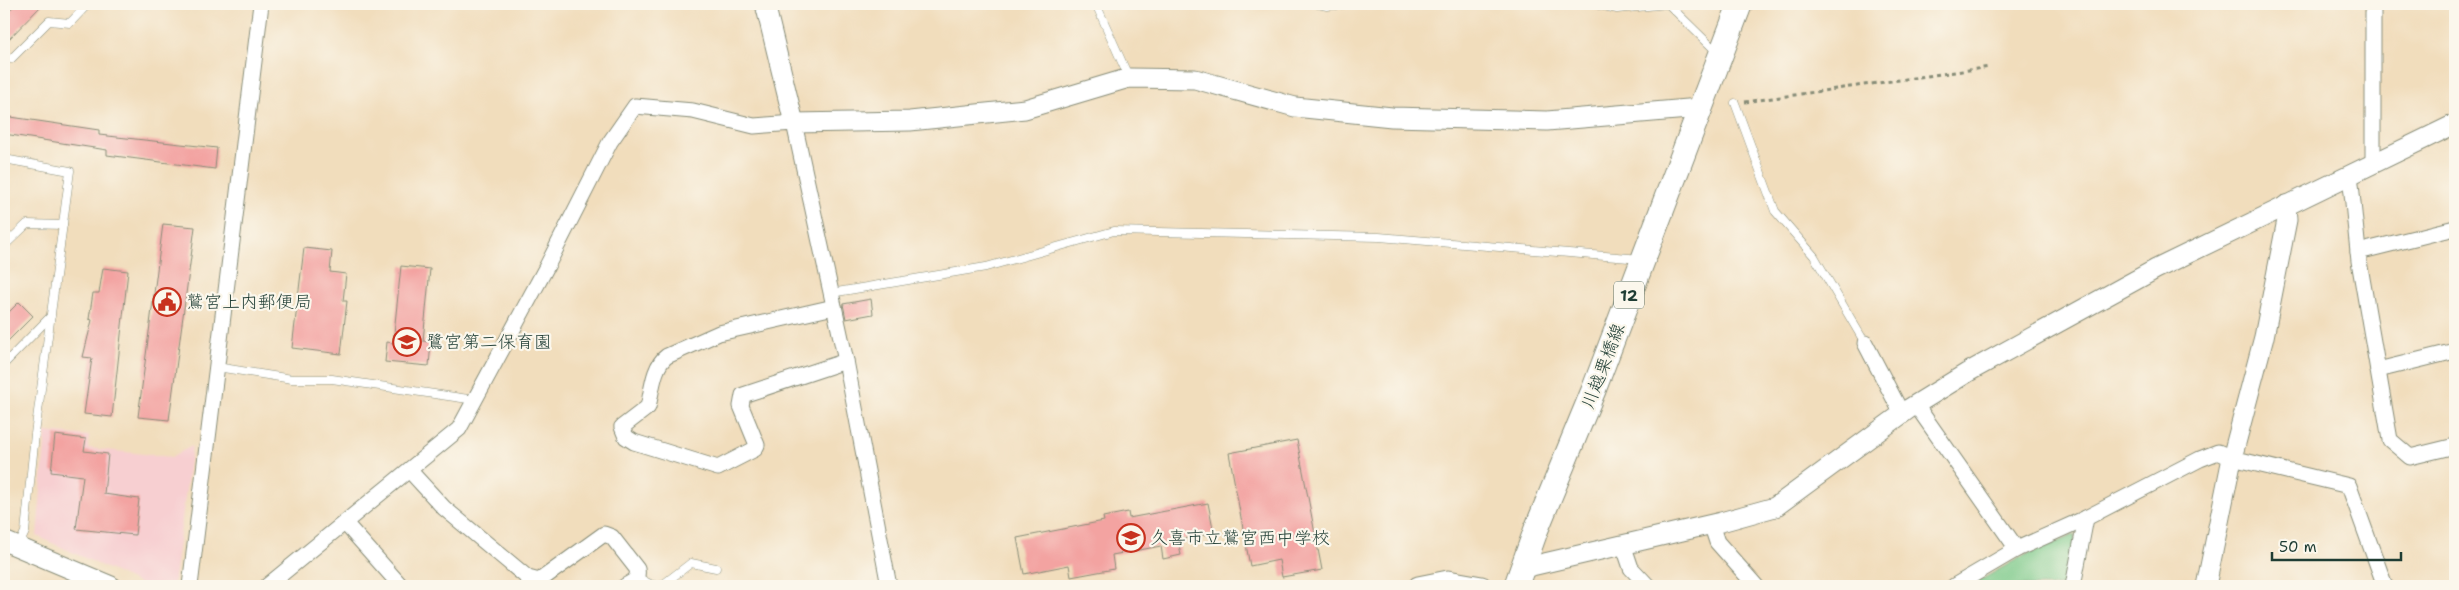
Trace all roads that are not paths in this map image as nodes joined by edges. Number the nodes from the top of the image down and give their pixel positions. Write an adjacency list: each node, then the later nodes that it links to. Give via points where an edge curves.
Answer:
1 (88, 4): 11 (lane, via 70,23 49,21)
2 (261, 4): 32 (street)
3 (765, 4): 15 (street)
4 (1096, 4): 12 (lane)
5 (1318, 4): 6 (lane)
6 (1350, 4)
7 (1595, 4): 10 (lane, via 1616,9 1668,4)
8 (1740, 4): 10 (main road, 川越栗橋線 / 12)
9 (2373, 4): 18 (street)
10 (1720, 55): 14 (main road, 川越栗橋線 / 12)
11 (11, 59)
12 (1129, 78): 14 (street, via 1195,79 1295,107 1392,118 1547,121); 15 (street, via 1025,109 910,121)
13 (1735, 103): 28 (lane, via 1775,211 1814,256)
14 (1700, 108): 25 (main road, 川越栗橋線 / 12)
15 (794, 123): 26 (street); 34 (street, via 754,126 693,111 635,106 610,142)
16 (2455, 124): 18 (street)
17 (4, 159): 21 (lane, via 70,170)
18 (2373, 164): 19 (street)
19 (2350, 174): 20 (street); 24 (street)
20 (2286, 205): 35 (street, via 2156,269 1970,371); 37 (street, via 2287,220 2264,337)
21 (63, 225): 23 (lane, via 26,224); 27 (lane)
22 (2455, 228): 24 (street)
23 (4, 246)
24 (2358, 252): 33 (street)
25 (1643, 259): 26 (lane, via 1379,237 1114,231 986,267); 46 (main road, 川越栗橋線 / 12)
26 (832, 300): 30 (street); 30 (street, via 724,332 667,356 658,367 648,407 625,423 623,432 634,442 718,468 757,445 741,406 743,395)
27 (51, 316): 31 (lane); 42 (lane, via 25,532)
28 (1865, 343): 35 (street)
29 (2455, 351): 33 (street)
30 (846, 361): 52 (street)
31 (4, 364)
32 (217, 368): 34 (lane, via 292,379 332,379); 49 (street)
33 (2378, 370): 36 (street, via 2390,440 2410,457)
34 (475, 400): 38 (street, via 459,429)
35 (1909, 409): 41 (street, via 1783,502 1762,512); 44 (street)
36 (2455, 446)
37 (2232, 458): 39 (street, via 2218,452 2200,459); 59 (street); 60 (street, via 2349,486)
38 (410, 471): 40 (street); 47 (street, via 444,508 534,581 545,577 604,534 612,537 637,569)
39 (2086, 518): 44 (street); 58 (street)
40 (345, 523): 50 (street); 51 (street)
41 (1711, 524): 43 (street); 56 (street, via 1717,542)
42 (11, 544): 48 (street)
43 (1623, 544): 46 (street); 55 (street, via 1631,568)
44 (2017, 549): 57 (street)
45 (716, 568): 47 (lane, via 691,563 661,586)
46 (1519, 577)
47 (631, 582)
48 (111, 586)
49 (190, 586)
50 (267, 586)
51 (402, 586)
52 (889, 586)
53 (1418, 586): 54 (street, via 1448,580)
54 (1482, 586)
55 (1648, 586)
56 (1756, 586)
57 (1954, 586)
58 (2074, 586)
59 (2206, 586)
60 (2385, 586)

